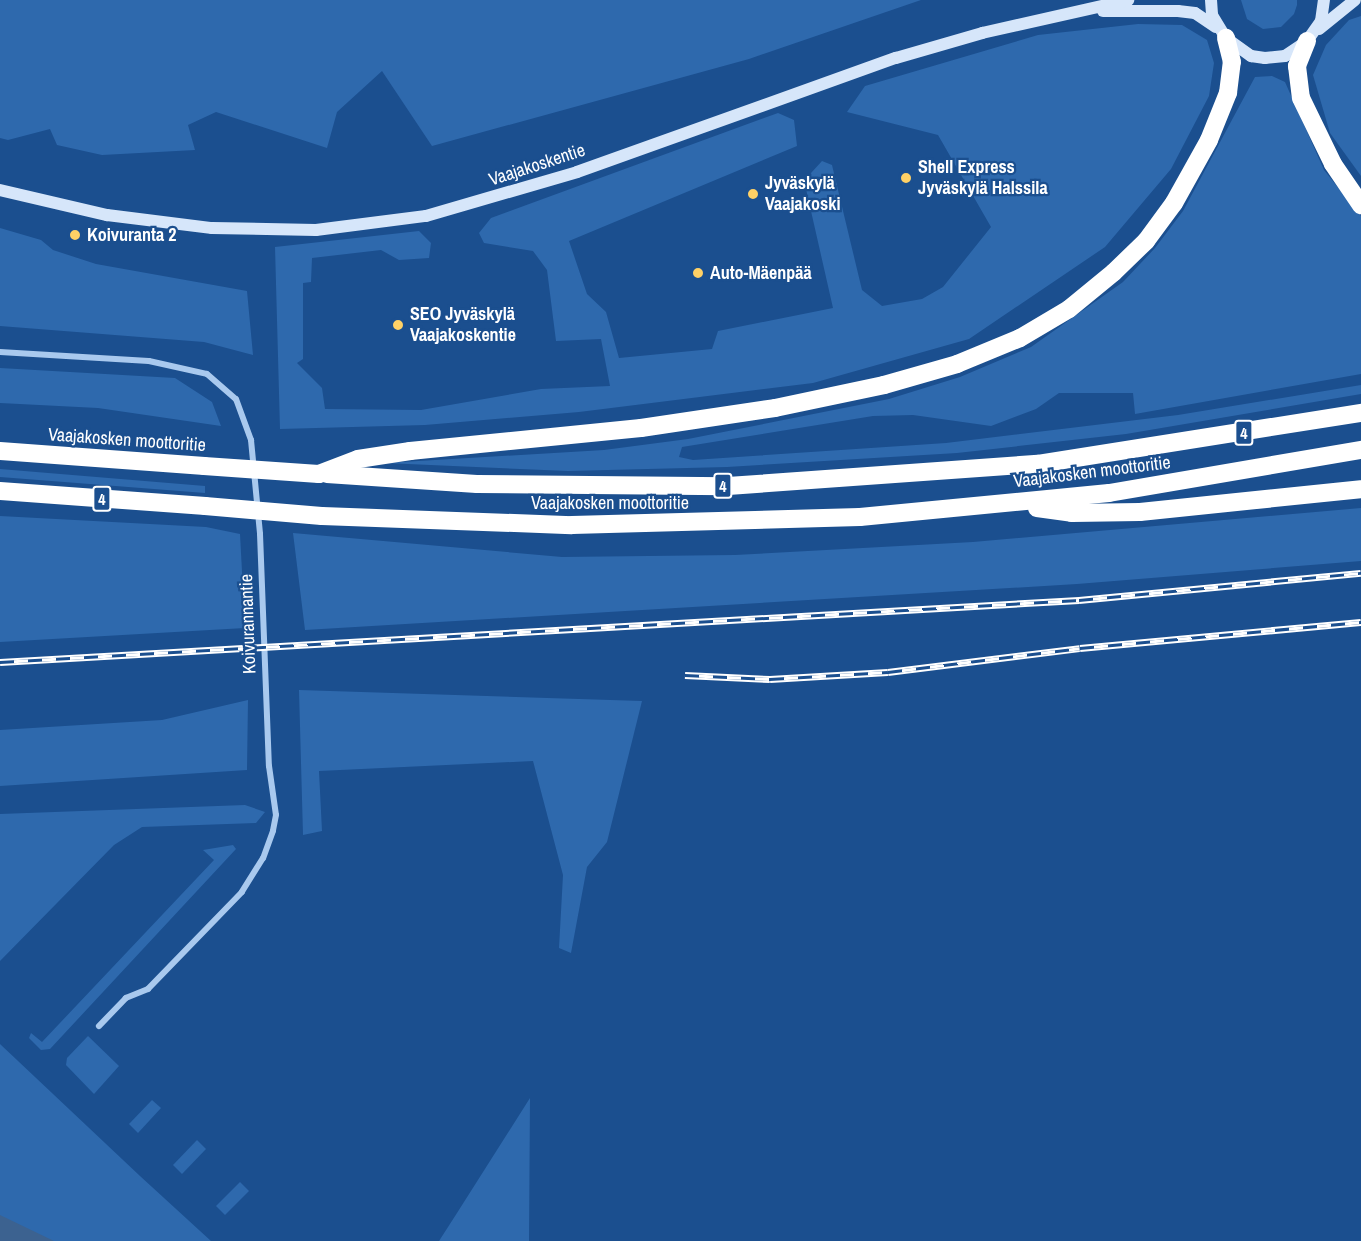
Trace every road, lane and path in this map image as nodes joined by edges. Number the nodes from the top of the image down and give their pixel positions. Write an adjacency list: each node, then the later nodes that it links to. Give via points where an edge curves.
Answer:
1 (1128, 0): 5 (main road, Vaajakoskentie)
2 (1211, 0): 6 (main road)
3 (1324, 0): 7 (main road, via 1321,21)
4 (1355, 0): 7 (main road)
5 (1068, 13): 6 (main road, Vaajakoskentie, via 1195,13); 8 (main road, Vaajakoskentie, via 896,58 577,172 480,204 426,216 316,230 212,228 107,214)
6 (1222, 33): 7 (main road, Vaajakoskentie, via 1251,56 1265,58 1285,56); 14 (highway, via 1232,62 1228,93 1209,140 1174,203 1146,241 1114,272 1069,309 1020,338 957,364 884,385 775,408 642,428 410,451 358,459)
7 (1310, 38): 9 (highway, via 1297,66 1300,98 1333,164)
8 (0, 190)
9 (1361, 205)
10 (0, 352): 18 (street, Koivurannantie, via 149,362 207,374 236,399 251,440 260,534 269,766 276,816 273,831 263,858 242,892 147,989 126,998)
11 (1361, 413): 14 (highway, Vaajakosken moottoritie / 4, via 1038,464 740,485 477,484)
12 (1361, 450): 17 (highway, Vaajakosken moottoritie / 4, via 1197,480)
13 (0, 451): 14 (highway, Vaajakosken moottoritie / 4, bridge)
14 (319, 474)
15 (1361, 489): 17 (highway, via 1140,512 1072,513)
16 (0, 491): 17 (highway, Vaajakosken moottoritie / 4, bridge, via 476,524 650,525 860,517)
17 (1009, 504)
18 (99, 1026)

